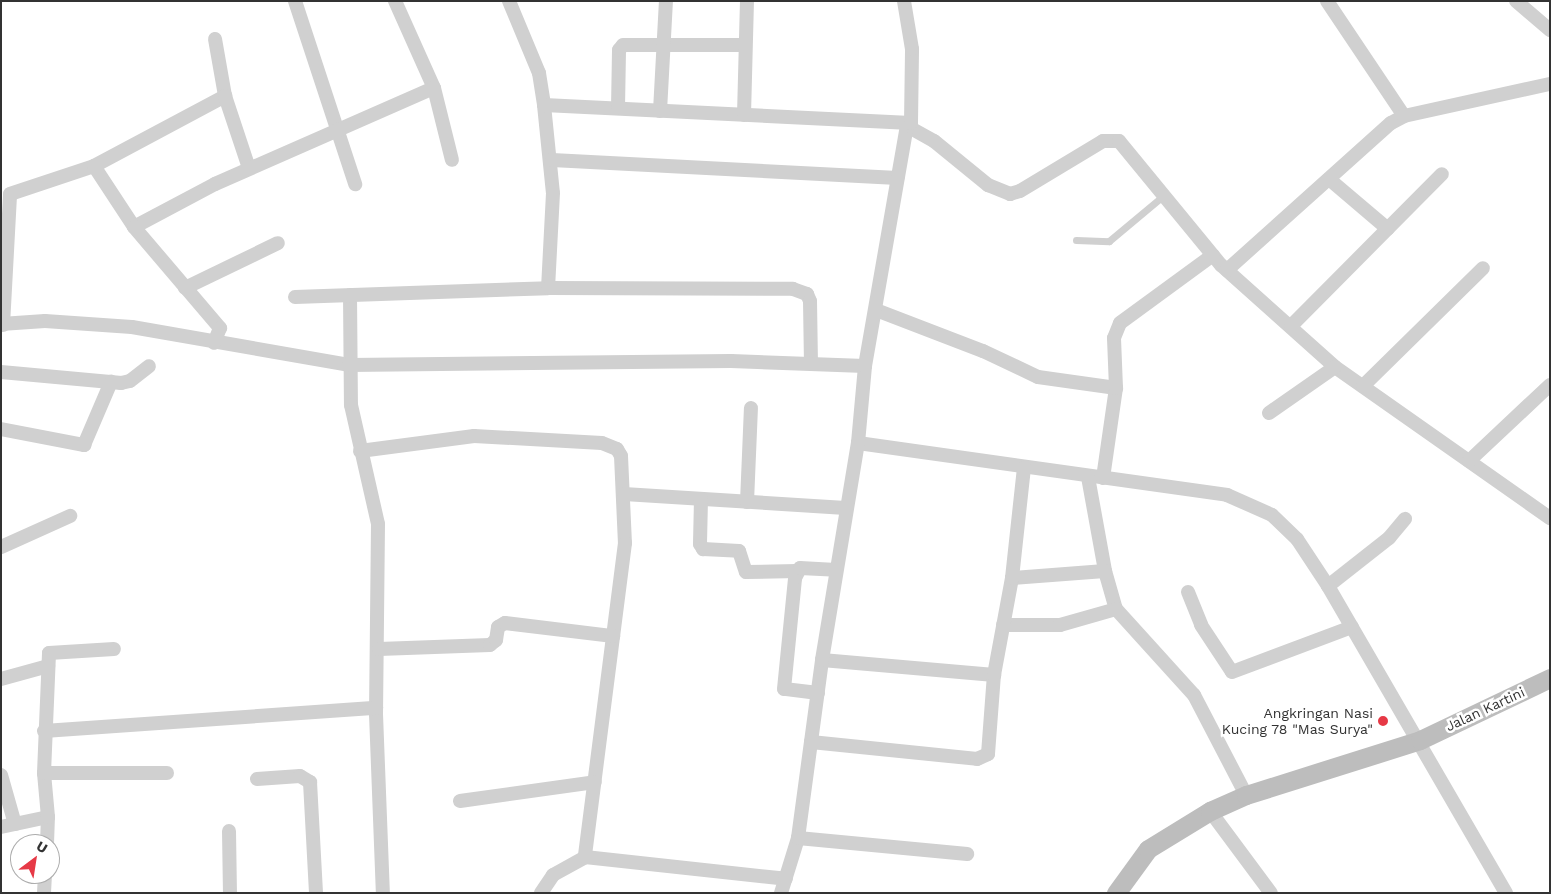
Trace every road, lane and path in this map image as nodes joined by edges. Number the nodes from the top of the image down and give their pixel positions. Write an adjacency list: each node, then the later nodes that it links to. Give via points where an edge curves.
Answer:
1 (295, 1): 22 (street)
2 (395, 1): 14 (street)
3 (509, 1): 16 (street, via 539,73)
4 (666, 1): 11 (street)
5 (747, 1): 12 (street)
6 (904, 1): 21 (street, via 912,48)
7 (1327, 1): 20 (street)
8 (1516, 1): 9 (street)
9 (1550, 30)
10 (215, 39): 15 (street)
11 (663, 43): 12 (street); 17 (street, via 620,47); 18 (street)
12 (745, 45): 19 (street)
13 (1550, 84): 20 (street)
14 (434, 88): 22 (street); 23 (street)
15 (225, 96): 25 (street); 26 (street)
16 (544, 105): 17 (street); 24 (street)
17 (618, 108): 18 (street)
18 (660, 110): 19 (street)
19 (744, 115): 21 (street)
20 (1404, 116): 29 (street, via 1375,134)
21 (909, 125): 28 (street); 31 (street, via 988,185 1010,194 1020,192 1103,141 1113,139 1122,144)
22 (336, 131): 26 (street); 30 (street)
23 (452, 160)
24 (552, 160): 28 (street); 41 (street, via 553,226)
25 (94, 166): 32 (street, via 15,190); 33 (street)
26 (249, 168): 33 (street)
27 (1442, 174): 34 (street)
28 (898, 178): 44 (street)
29 (1329, 179): 34 (street); 39 (street)
30 (355, 184)
31 (1164, 195): 35 (lane, via 1109,241); 37 (street)
32 (5, 204): 45 (street)
33 (134, 227): 40 (street)
34 (1388, 229): 46 (street)
35 (1076, 240)
36 (278, 243): 40 (street)
37 (1213, 255): 39 (street); 57 (street, via 1120,323 1114,338)
38 (1483, 268): 56 (street)
39 (1227, 270): 46 (street)
40 (185, 288): 47 (street, via 220,328)
41 (548, 288): 42 (street); 48 (street, via 801,290 810,301)
42 (350, 295): 43 (street); 49 (street)
43 (295, 298)
44 (876, 310): 51 (street); 57 (street, via 983,351 1038,377)
45 (2, 324): 47 (street, via 45,321 132,328)
46 (1292, 326): 52 (street)
47 (214, 343): 49 (street, via 255,347)
48 (811, 362): 49 (street); 51 (street)
49 (349, 365): 62 (street, via 351,405)
50 (149, 366): 54 (street, via 130,381)
51 (865, 366): 61 (street)
52 (1335, 367): 56 (street); 59 (street)
53 (1, 372): 54 (street)
54 (111, 382): 60 (street, via 84,445)
55 (1550, 385): 63 (street)
56 (1363, 386): 63 (street)
57 (1116, 388): 66 (street)
58 (751, 408): 69 (street)
59 (1269, 412)
60 (1, 429)
61 (858, 443): 64 (street); 70 (street)
62 (360, 451): 67 (street, via 474,436 610,444 621,456); 85 (street, via 378,524)
63 (1470, 461): 72 (street)
64 (1024, 468): 65 (street); 78 (street)
65 (1088, 476): 66 (street); 77 (street)
66 (1103, 478): 79 (street, via 1242,499 1285,526)
67 (624, 494): 68 (street); 84 (street, via 625,543)
68 (701, 499): 69 (street); 76 (street, via 700,544 703,549 739,552 746,572)
69 (747, 502): 70 (street)
70 (846, 508): 75 (street)
71 (70, 516): 74 (street)
72 (1550, 518)
73 (1405, 519): 79 (street, via 1389,538)
74 (1, 547)
75 (836, 570): 76 (street, via 803,568); 87 (street)
76 (797, 571): 92 (street, via 784,689)
77 (1105, 572): 78 (street); 81 (street)
78 (1012, 578): 82 (street)
79 (1328, 586): 83 (street)
80 (1188, 592): 83 (street, via 1201,626 1232,672)
81 (1116, 609): 82 (street, via 1060,625); 102 (street, via 1194,695)
82 (1003, 624): 89 (street)
83 (1352, 627): 95 (street)
84 (613, 636): 85 (street, via 505,623 498,627 496,640 490,644); 101 (street)
85 (379, 649): 93 (street)
86 (114, 650): 88 (street, via 51,650)
87 (822, 660): 89 (street); 92 (street)
88 (48, 666): 91 (street); 94 (street)
89 (994, 675): 96 (street, via 990,749 983,758)
90 (1550, 678): 95 (street, Jalan Kartini)
91 (1, 679)
92 (818, 693): 96 (street)
93 (376, 708): 94 (street); 116 (street)
94 (44, 731): 97 (street)
95 (1420, 740): 102 (street, Jalan Kartini); 121 (street)
96 (811, 742): 110 (street)
97 (44, 772): 98 (street); 105 (street)
98 (167, 773)
99 (1, 776): 106 (street)
100 (257, 779): 115 (street, via 300,776 310,782)
101 (595, 782): 103 (street); 112 (street)
102 (1246, 795): 104 (street, Jalan Kartini)
103 (460, 801)
104 (1210, 811): 119 (street, Jalan Kartini, via 1148,849); 120 (street)
105 (48, 817): 106 (street); 109 (street)
106 (15, 824): 107 (street)
107 (1, 827)
108 (229, 831): 114 (street)
109 (47, 834)
110 (798, 838): 111 (street); 113 (street)
111 (967, 854)
112 (585, 857): 113 (street); 117 (street, via 553,874)
113 (786, 879): 118 (street)
114 (230, 893)
115 (316, 893)
116 (383, 893)
117 (541, 893)
118 (781, 893)
119 (1116, 893)
120 (1271, 893)
121 (1506, 893)

